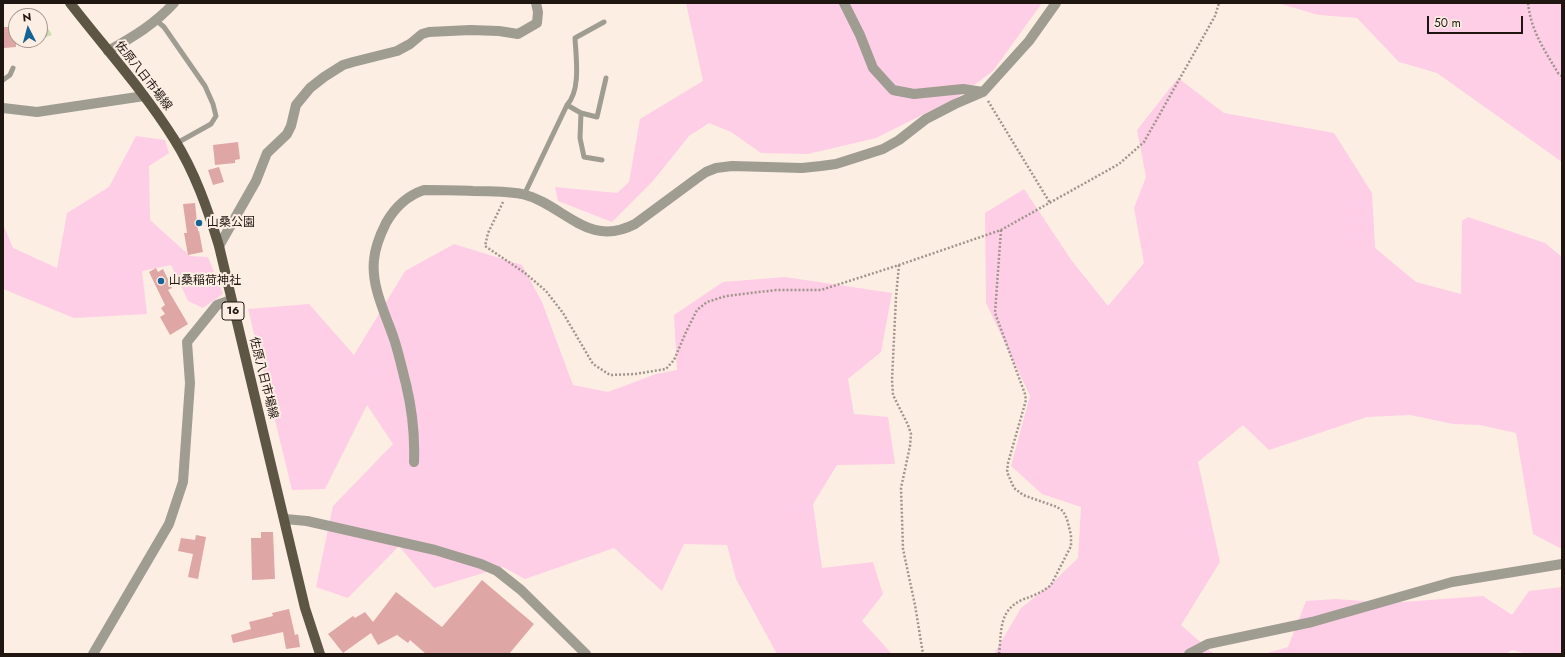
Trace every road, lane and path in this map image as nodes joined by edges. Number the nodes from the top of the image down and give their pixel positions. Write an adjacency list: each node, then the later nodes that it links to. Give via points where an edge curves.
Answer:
1 (70, 3): 10 (main road, 佐原八日市場線 / 16)
2 (174, 3): 8 (street)
3 (536, 3): 26 (street, via 537,24 518,34 470,30 429,32 397,51 353,62 319,80 300,98 287,134 267,153 256,181)
4 (844, 3): 15 (street, via 873,68 893,90 914,94 963,89)
5 (1056, 3): 15 (street, via 1029,41)
6 (1219, 3): 24 (path, via 1215,16 1144,142 1119,164)
7 (1528, 3): 12 (path, via 1529,16 1536,37)
8 (157, 21): 10 (street); 20 (lane, via 164,27 205,86 216,116 211,124)
9 (604, 22): 17 (lane, via 575,38 577,69 572,99)
10 (108, 51): 16 (main road, 佐原八日市場線 / 16)
11 (13, 68): 14 (lane, via 10,75)
12 (1562, 76)
13 (606, 78): 19 (lane, via 597,117)
14 (3, 80)
15 (982, 92): 23 (street, via 926,119 883,149 836,164 802,168 716,168 706,172 624,230 598,232); 24 (path)
16 (144, 96): 18 (street, via 37,112); 20 (main road, 佐原八日市場線 / 16)
17 (567, 105): 19 (lane); 23 (lane)
18 (3, 108)
19 (581, 113): 21 (lane, via 580,138 584,157)
20 (177, 143): 26 (main road, 佐原八日市場線 / 16, via 194,177)
21 (602, 160)
22 (508, 191): 23 (street); 27 (path, via 488,233 485,246 525,273 546,291 563,313 593,364 610,375 666,369 674,360 697,310 707,302 726,296 776,290 821,290); 29 (street, via 432,190 414,193 397,207 375,249 373,262 377,286 406,385 415,437)
23 (524, 195)
24 (1050, 203): 25 (path)
25 (1001, 230): 27 (path); 36 (path, via 995,313 1026,400 1007,472 1014,488 1023,495 1057,506 1063,511 1071,535 1071,546 1051,585 1007,609 1002,623)
26 (219, 246): 28 (main road, 佐原八日市場線 / 16)
27 (899, 265): 35 (path, via 892,380 894,395 911,434 900,488 903,549)
28 (231, 300): 30 (main road, 佐原八日市場線 / 16); 32 (street, via 218,305 187,342 190,383 183,482 169,524)
29 (414, 462)
30 (285, 519): 33 (main road, 佐原八日市場線 / 16, via 305,608); 34 (street, via 307,521 428,549 497,571)
31 (1562, 564): 37 (street, via 1452,582 1312,622 1208,644)
32 (93, 654)
33 (320, 654)
34 (586, 654)
35 (923, 654)
36 (999, 654)
37 (1189, 654)

